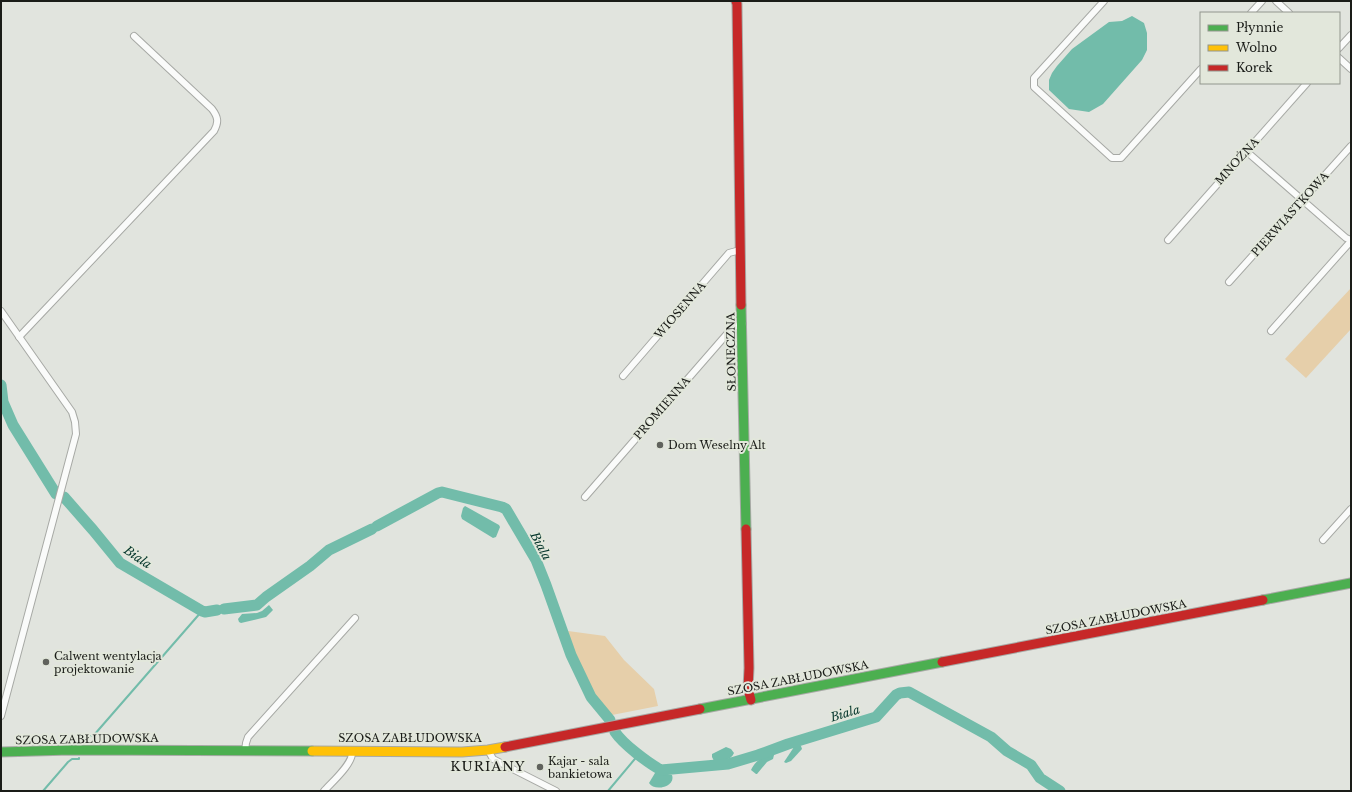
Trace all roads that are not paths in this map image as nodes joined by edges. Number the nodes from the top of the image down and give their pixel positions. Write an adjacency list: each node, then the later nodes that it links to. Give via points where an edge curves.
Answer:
1 (1104, 1): 12 (street, via 1034,78 1034,88 1112,158 1121,158)
2 (1262, 1): 5 (street)
3 (738, 2): 19 (main road, SŁONECZNA)
4 (1279, 2): 6 (street)
5 (1252, 12)
6 (1288, 12)
7 (1351, 35): 9 (street)
8 (134, 36): 24 (street, via 212,109 217,116 218,124)
9 (1340, 47)
10 (1340, 59): 11 (street)
11 (1351, 69)
12 (1200, 70)
13 (1306, 84): 15 (street, MNOŻNA)
14 (1351, 146): 16 (street, PIERWIASTKOWA)
15 (1246, 152): 16 (street); 17 (street, MNOŻNA)
16 (1302, 200): 18 (street); 20 (street, PIERWIASTKOWA)
17 (1168, 240)
18 (1351, 241): 23 (street)
19 (740, 250): 22 (main road, SŁONECZNA); 25 (street, WIOSENNA, via 729,253)
20 (1229, 282)
21 (1, 311): 24 (street)
22 (743, 324): 26 (street, PROMIENNA, via 733,327); 31 (main road, SŁONECZNA, via 748,689)
23 (1271, 331)
24 (19, 337): 32 (street, via 72,412 76,434)
25 (622, 376)
26 (584, 497)
27 (1351, 509): 28 (street)
28 (1323, 540)
29 (1351, 583): 31 (main road, SZOSA ZABŁUDOWSKA)
30 (355, 618): 33 (street, via 248,737)
31 (751, 700): 34 (main road, SZOSA ZABŁUDOWSKA)
32 (1, 716)
33 (245, 750): 35 (main road, SZOSA ZABŁUDOWSKA); 36 (main road, SZOSA ZABŁUDOWSKA)
34 (488, 750): 35 (main road, SZOSA ZABŁUDOWSKA); 38 (street, via 493,759)
35 (352, 751): 37 (street, via 353,755 347,765)
36 (1, 752)
37 (324, 791)
38 (556, 791)

